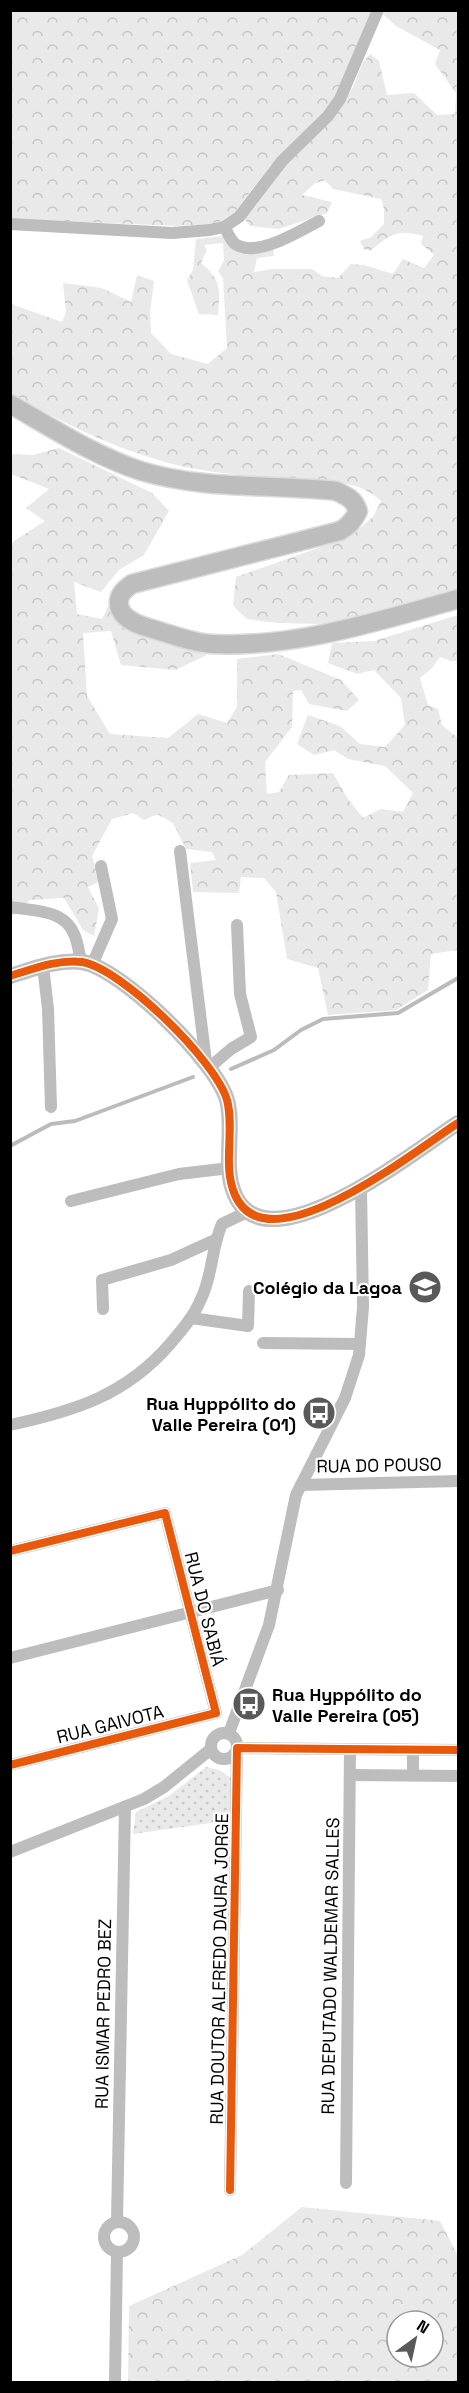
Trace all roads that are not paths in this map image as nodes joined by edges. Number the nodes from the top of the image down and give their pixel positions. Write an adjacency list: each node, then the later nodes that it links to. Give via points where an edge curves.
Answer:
1 (378, 10): 4 (street, via 340,99 328,116 282,161 244,211)
2 (319, 221): 4 (street, via 273,244 250,248 233,242)
3 (10, 224): 4 (street, via 172,233)
4 (224, 226)
5 (10, 404): 6 (main road, via 106,457 140,470 189,481 336,491 355,502 355,518 340,531 132,584 118,599 121,610 136,623 193,641 247,643 344,629)
6 (459, 599)
7 (180, 852): 14 (street)
8 (101, 866): 11 (street, via 112,919)
9 (10, 907): 11 (street, via 45,912 67,922)
10 (237, 925): 14 (street, via 240,994 251,1037)
11 (86, 963): 12 (main road); 14 (main road, via 120,980)
12 (43, 966): 13 (main road); 15 (street)
13 (10, 976)
14 (208, 1065): 17 (main road, via 228,1106)
15 (51, 1107)
16 (459, 1122): 18 (main road)
17 (230, 1168): 19 (street, via 179,1174); 20 (main road, via 234,1193)
18 (361, 1188): 20 (main road, via 284,1217 257,1217); 26 (street)
19 (71, 1201)
20 (246, 1212): 21 (street, via 222,1224)
21 (217, 1239): 23 (street, via 171,1260 102,1280); 24 (street, via 207,1284)
22 (249, 1291): 24 (street, via 248,1326)
23 (103, 1309)
24 (191, 1318): 27 (street, via 147,1368 115,1391 69,1411)
25 (263, 1343): 26 (street)
26 (360, 1344): 29 (street, via 345,1398)
27 (10, 1425)
28 (459, 1481): 29 (street, RUA DO POUSO)
29 (301, 1485): 31 (street, via 292,1509)
30 (10, 1551): 32 (street, RUA DO SABIÁ, via 165,1513)
31 (278, 1590): 32 (street); 35 (street)
32 (190, 1612): 33 (street); 34 (street, RUA DO SABIÁ)
33 (10, 1658)
34 (216, 1713): 41 (street, RUA GAIVOTA)
35 (229, 1733): 36 (street); 37 (street, via 213,1738)
36 (237, 1748): 37 (street, via 226,1759 216,1757); 38 (street); 48 (street, RUA DOUTOR ALFREDO DAURA JORGE)
37 (211, 1749): 45 (street, via 164,1787)
38 (350, 1749): 39 (street); 42 (street, RUA DEPUTADO WALDEMAR SALLES)
39 (413, 1750): 40 (street); 43 (street)
40 (459, 1750)
41 (10, 1765)
42 (350, 1775): 43 (street); 47 (street, RUA DEPUTADO WALDEMAR SALLES)
43 (413, 1775): 44 (street)
44 (459, 1776)
45 (125, 1807): 46 (street); 49 (street, RUA ISMAR PEDRO BEZ)
46 (10, 1852)
47 (346, 2183)
48 (230, 2190)
49 (117, 2221): 50 (street, via 108,2225 103,2239 108,2248); 50 (street, via 130,2226 134,2234 130,2247)
50 (117, 2252): 51 (street)
51 (115, 2382)

